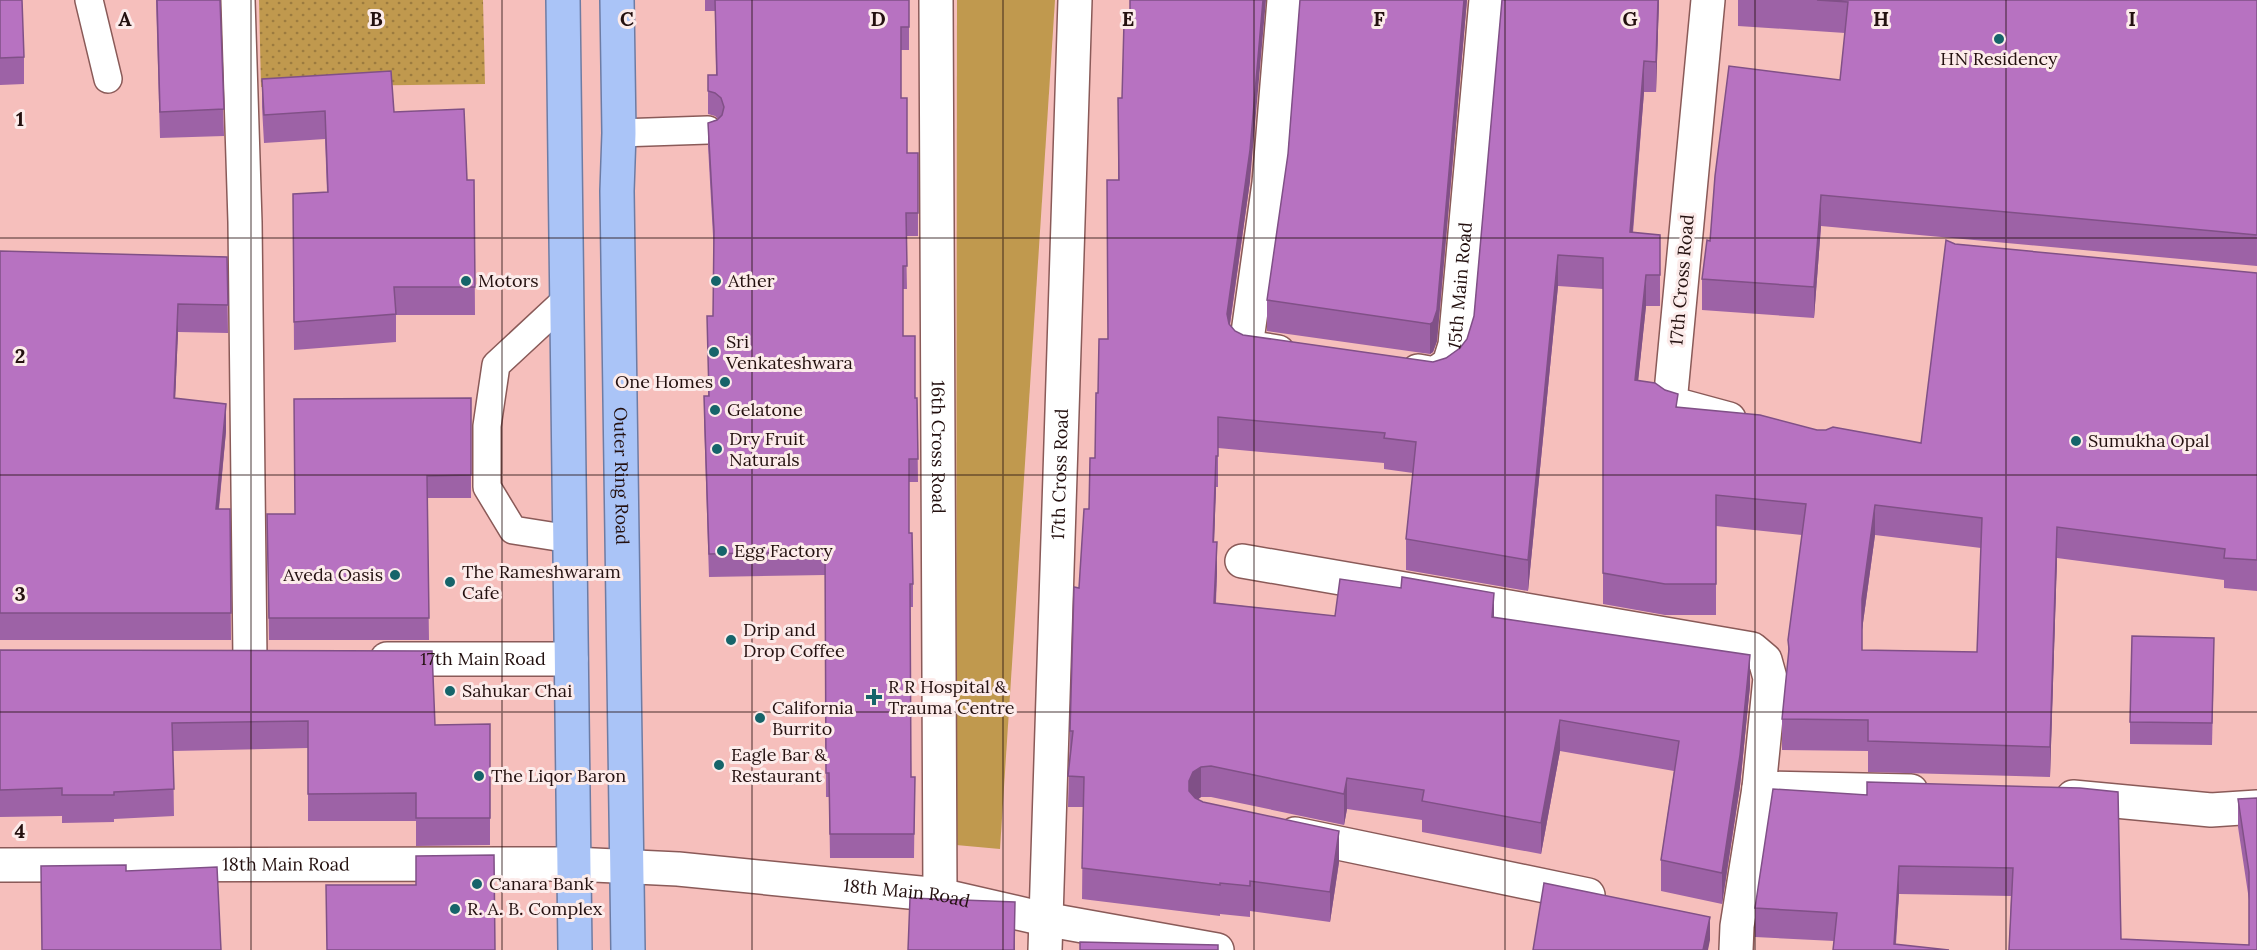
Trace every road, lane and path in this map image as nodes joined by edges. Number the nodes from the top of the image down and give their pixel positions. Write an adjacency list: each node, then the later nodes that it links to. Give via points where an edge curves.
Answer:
1 (89, 0): 10 (lane)
2 (238, 0): 19 (street)
3 (563, 0): 13 (highway)
4 (617, 0): 12 (highway, Outer Ring Road)
5 (936, 0): 30 (street, 16th Cross Road)
6 (1076, 0): 33 (street, 17th Cross Road)
7 (1284, 0): 14 (street, via 1269,183 1246,347)
8 (1486, 0): 15 (street, 15th Main Road, via 1455,345 1449,364 1435,374)
9 (1708, 0): 16 (street, 17th Cross Road, via 1670,403)
10 (108, 79)
11 (708, 130): 12 (lane)
12 (619, 133): 29 (highway, Outer Ring Road)
13 (567, 299): 17 (highway); 17 (lane, via 496,365 487,426 487,487 513,530)
14 (1305, 356)
15 (1388, 367)
16 (1756, 426)
17 (570, 539): 21 (highway)
18 (1242, 561): 22 (street, via 1752,649 1766,660 1770,678)
19 (250, 659)
20 (358, 659): 21 (street, 17th Main Road)
21 (571, 659): 27 (highway)
22 (1759, 788): 23 (street); 34 (street)
23 (1938, 792)
24 (2044, 796): 25 (street, via 2211,810)
25 (2257, 807)
26 (1264, 827): 31 (street)
27 (573, 864): 28 (street, 18th Main Road); 29 (street, 18th Main Road); 35 (highway)
28 (0, 866)
29 (627, 867): 30 (street, 18th Main Road); 36 (highway, Outer Ring Road)
30 (940, 895): 33 (street, 18th Main Road)
31 (1622, 902)
32 (1702, 918): 34 (street)
33 (1045, 935): 37 (street, 18th Main Road)
34 (1737, 938)
35 (575, 950)
36 (628, 950)
37 (1217, 950)

